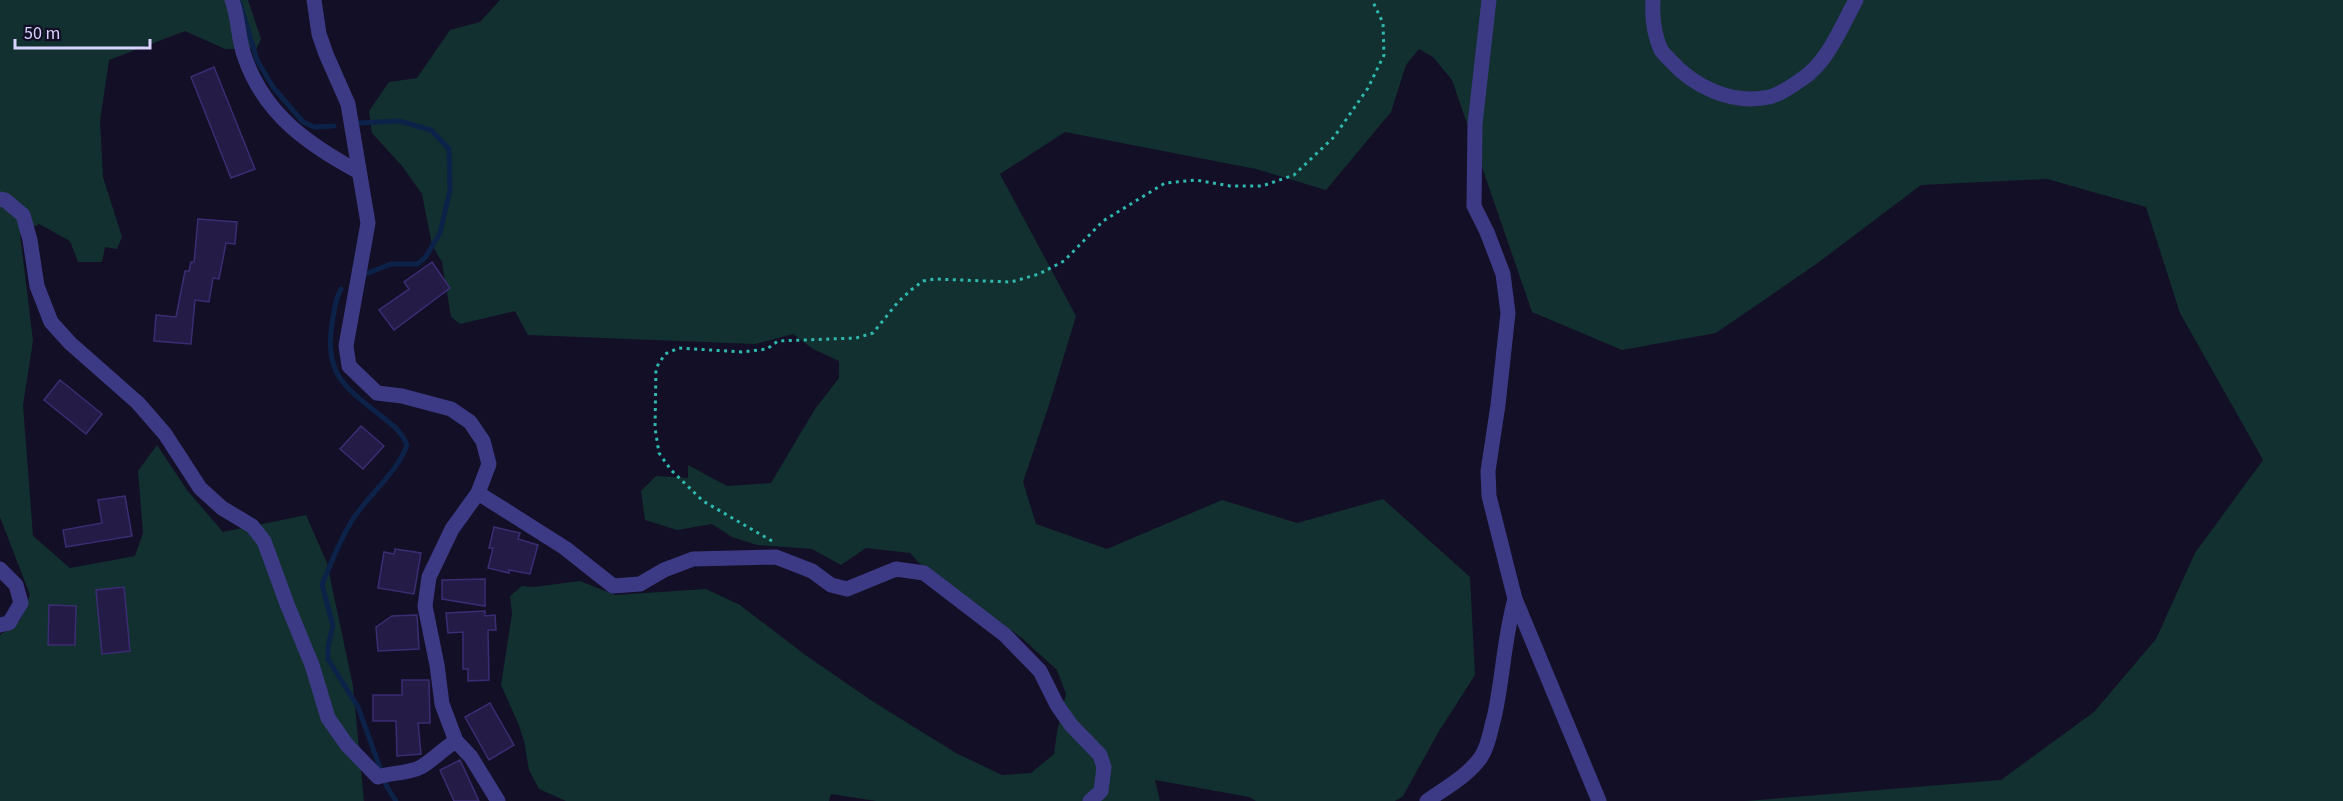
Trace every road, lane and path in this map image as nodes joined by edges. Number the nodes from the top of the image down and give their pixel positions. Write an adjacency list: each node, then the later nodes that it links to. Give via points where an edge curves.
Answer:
1 (232, 0): 7 (street, via 244,56 264,95 297,134)
2 (314, 0): 7 (street, via 319,34 348,104)
3 (1372, 0): 10 (path, via 1383,22 1384,55 1368,88 1334,137 1294,176 1262,186 1196,180 1165,183 1103,221 1064,261 1039,274 1011,282 923,281 898,302 873,333 856,338 778,341 767,349 742,352 679,348 665,354 656,368 655,428 659,453 704,501)
4 (1489, 0): 12 (street, via 1475,124 1474,206 1503,274 1508,313 1488,471 1489,496)
5 (1653, 0): 6 (street, via 1652,14 1661,51 1700,86 1745,100 1771,97 1804,78 1828,52)
6 (1856, 0)
7 (359, 172): 9 (street, via 368,223 346,346 349,366 376,393 451,409 470,422 483,441 489,464)
8 (0, 199): 14 (street, via 23,215 37,286 51,322 138,403 165,434 200,488 222,508 252,526 264,541 328,718 347,745 385,774 421,767)
9 (478, 493): 14 (street, via 452,529 429,577 425,606 442,704); 16 (street, via 565,548 613,586 640,584 693,559 776,557 847,589 896,569 924,573 1005,635 1040,671 1071,725 1100,755 1104,767 1101,791)
10 (781, 543)
11 (0, 569): 13 (street, via 16,585 21,603 9,623)
12 (1515, 599): 17 (street, via 1488,742 1469,770); 18 (street)
13 (0, 625)
14 (456, 741): 15 (street, via 471,757)
15 (498, 801)
16 (1090, 801)
17 (1427, 801)
18 (1599, 801)

